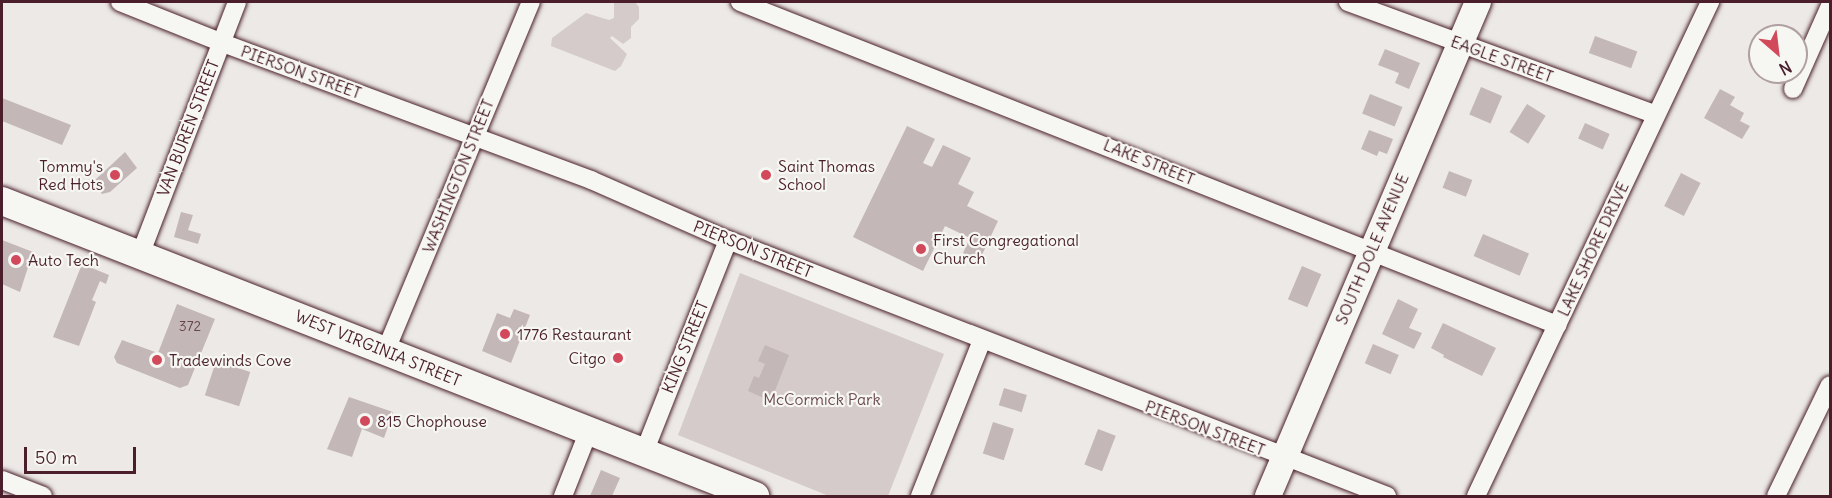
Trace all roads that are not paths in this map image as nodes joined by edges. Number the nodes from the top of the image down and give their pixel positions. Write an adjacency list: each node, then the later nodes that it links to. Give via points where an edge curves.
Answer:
1 (120, 2): 9 (street, PIERSON STREET)
2 (237, 2): 9 (street, VAN BUREN STREET)
3 (531, 2): 13 (street, WASHINGTON STREET)
4 (740, 2): 16 (street, LAKE STREET)
5 (1348, 2): 10 (street, EAGLE STREET)
6 (1478, 2): 10 (street, SOUTH DOLE AVENUE)
7 (1710, 2): 12 (street, LAKE SHORE DRIVE)
8 (1830, 6): 11 (street)
9 (220, 42): 13 (street, PIERSON STREET); 17 (street, VAN BUREN STREET)
10 (1460, 43): 12 (street, EAGLE STREET); 16 (street, SOUTH DOLE AVENUE)
11 (1793, 89)
12 (1656, 116): 18 (street, LAKE SHORE DRIVE)
13 (474, 135): 15 (street, PIERSON STREET, via 591,180); 20 (street, WASHINGTON STREET)
14 (2, 201): 17 (main road, WEST VIRGINIA STREET)
15 (728, 240): 19 (street, PIERSON STREET); 23 (street, KING STREET)
16 (1371, 250): 18 (street, LAKE STREET); 24 (street, SOUTH DOLE AVENUE)
17 (140, 255): 20 (main road, WEST VIRGINIA STREET)
18 (1557, 325): 32 (street, LAKE SHORE DRIVE)
19 (981, 340): 24 (street, PIERSON STREET); 29 (street)
20 (386, 350): 22 (main road, WEST VIRGINIA STREET)
21 (1830, 385): 33 (street)
22 (588, 433): 23 (main road, WEST VIRGINIA STREET); 27 (street)
23 (643, 455): 28 (main road, WEST VIRGINIA STREET)
24 (1285, 459): 30 (street, SOUTH DOLE AVENUE); 31 (street, PIERSON STREET)
25 (2, 480): 26 (street)
26 (43, 496)
27 (563, 496)
28 (755, 496)
29 (920, 496)
30 (1268, 496)
31 (1387, 496)
32 (1476, 496)
33 (1776, 496)

